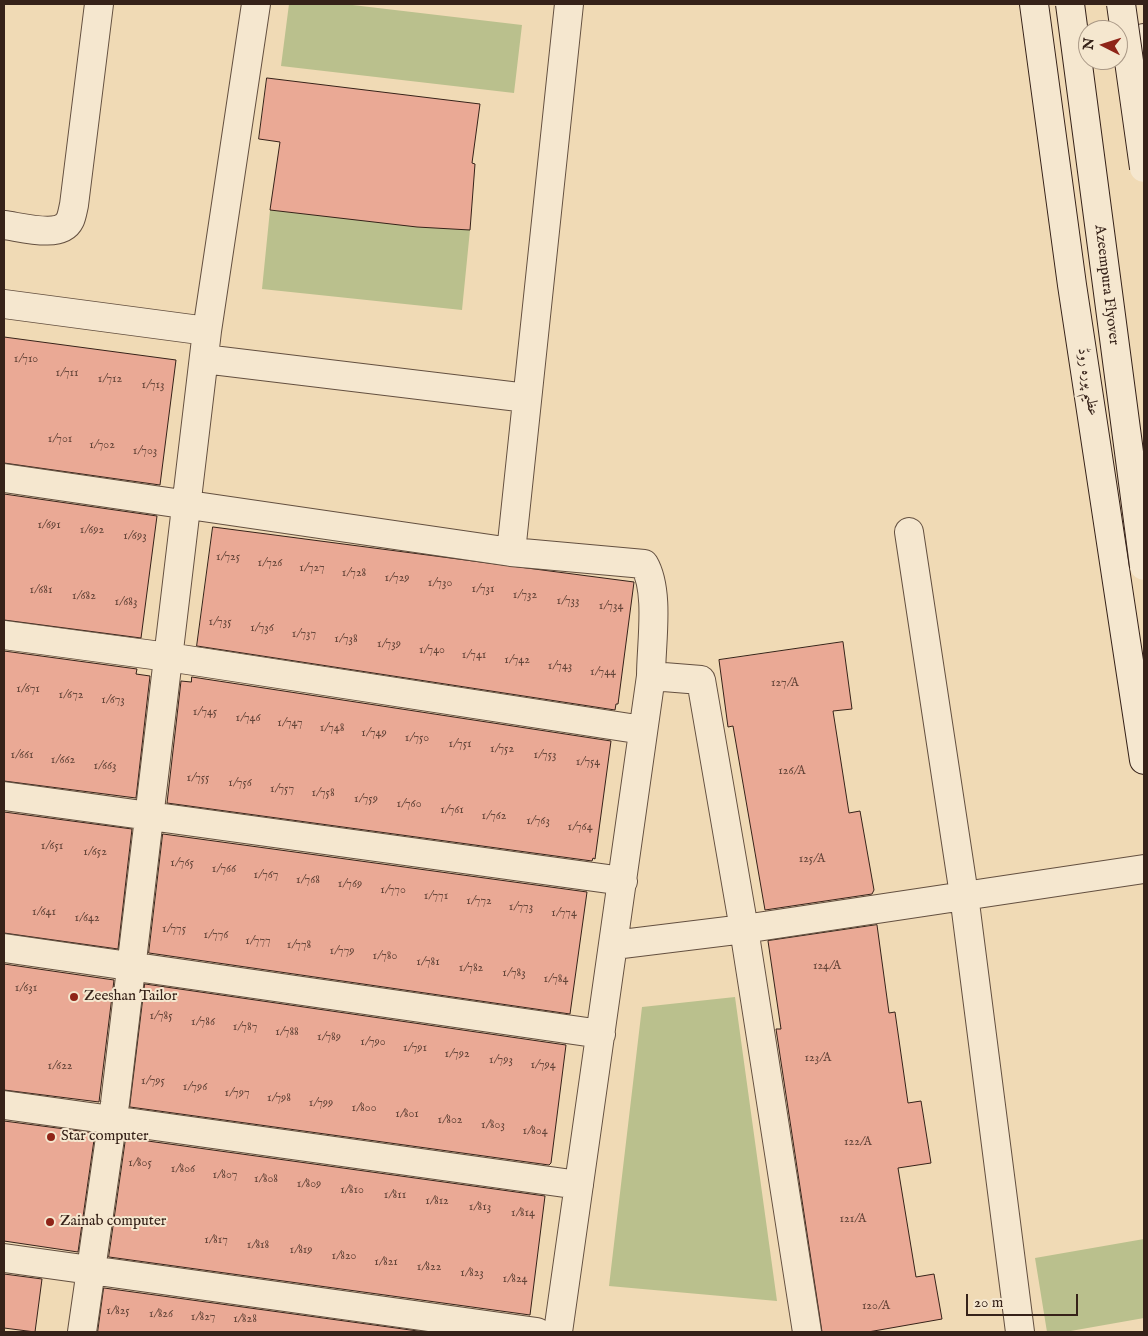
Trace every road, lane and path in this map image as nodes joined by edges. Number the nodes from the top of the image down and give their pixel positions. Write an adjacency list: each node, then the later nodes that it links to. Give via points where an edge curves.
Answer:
1 (99, 4): 11 (street, via 70,221 63,229 47,231)
2 (256, 4): 13 (street)
3 (569, 4): 15 (street)
4 (1034, 4): 9 (street, عظیم پورہ روڈ)
5 (1070, 4): 20 (street, Azeempura Flyover, bridge)
6 (1121, 4): 7 (street, bridge)
7 (1130, 42): 10 (street, bridge)
8 (1078, 53): 9 (street)
9 (1040, 62): 25 (street, عظیم پورہ روڈ)
10 (1144, 168)
11 (4, 225)
12 (4, 304): 13 (street)
13 (207, 331): 14 (street)
14 (204, 359): 15 (street); 17 (street)
15 (527, 398): 19 (street)
16 (4, 478): 17 (street)
17 (186, 504): 19 (street); 22 (street)
18 (909, 532): 30 (street)
19 (511, 552): 23 (street, via 644,564 651,576 652,591)
20 (1144, 566)
21 (4, 635): 22 (street)
22 (168, 657): 24 (street); 27 (street)
23 (651, 676): 24 (street); 31 (street, via 701,680)
24 (644, 730): 29 (street)
25 (1144, 760)
26 (4, 796): 27 (street)
27 (150, 815): 29 (street); 34 (street)
28 (1144, 869): 30 (street)
29 (623, 881): 32 (street)
30 (964, 895): 31 (street); 45 (street)
31 (744, 929): 32 (street); 44 (street)
32 (614, 945): 35 (street)
33 (4, 948): 34 (street)
34 (131, 966): 35 (street); 37 (street)
35 (601, 1034): 38 (street)
36 (4, 1105): 37 (street)
37 (113, 1120): 38 (street); 40 (street)
38 (579, 1185): 43 (street)
39 (4, 1258): 40 (street)
40 (91, 1269): 41 (street); 42 (street)
41 (82, 1332)
42 (537, 1332)
43 (558, 1332)
44 (807, 1332)
45 (1020, 1332)

